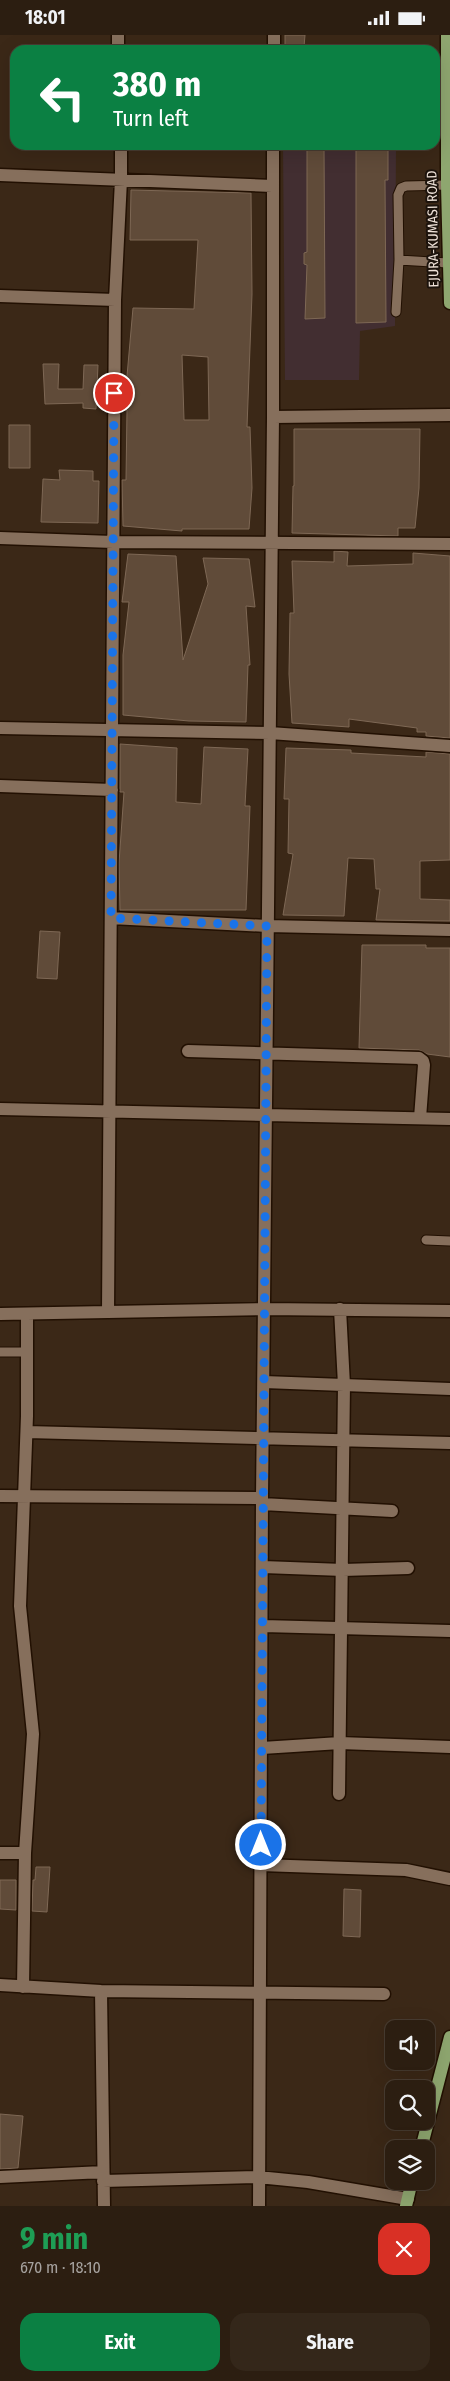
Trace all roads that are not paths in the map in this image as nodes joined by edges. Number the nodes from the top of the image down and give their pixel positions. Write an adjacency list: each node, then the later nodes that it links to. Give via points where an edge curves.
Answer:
1 (447, 35): 6 (main road, EJURA-KUMASI ROAD)
2 (121, 150): 5 (street)
3 (272, 150): 7 (street)
4 (0, 175): 5 (street)
5 (121, 181): 7 (street); 11 (street)
6 (448, 185): 8 (lane, via 401,188 398,195); 9 (main road, EJURA-KUMASI ROAD)
7 (272, 186): 15 (street)
8 (399, 261): 9 (lane); 13 (lane)
9 (448, 263): 12 (main road, EJURA-KUMASI ROAD)
10 (0, 296): 11 (street)
11 (115, 299): 17 (street)
12 (450, 303)
13 (396, 312)
14 (450, 415): 15 (street)
15 (273, 417): 18 (street)
16 (0, 539): 17 (street)
17 (113, 542): 18 (street); 21 (street)
18 (272, 543): 19 (street); 22 (street)
19 (450, 545)
20 (0, 728): 21 (street)
21 (112, 729): 22 (street); 25 (street)
22 (270, 733): 23 (street); 27 (street)
23 (450, 746)
24 (0, 785): 25 (street)
25 (112, 789): 26 (street)
26 (111, 918): 27 (street); 32 (street)
27 (267, 926): 28 (street); 30 (street)
28 (450, 930)
29 (188, 1051): 30 (street)
30 (267, 1052): 33 (street); 34 (street, via 419,1059 424,1065)
31 (0, 1109): 32 (street)
32 (108, 1113): 33 (street); 41 (street)
33 (265, 1115): 34 (street); 38 (street)
34 (420, 1118): 35 (street)
35 (450, 1119)
36 (426, 1240): 37 (lane)
37 (450, 1241)
38 (265, 1309): 39 (street); 41 (street); 46 (street)
39 (340, 1309): 40 (street); 47 (street)
40 (450, 1311)
41 (108, 1312): 43 (street)
42 (0, 1314): 43 (street)
43 (26, 1314): 44 (street)
44 (27, 1351): 45 (lane); 49 (street)
45 (0, 1352)
46 (264, 1382): 47 (street); 50 (street)
47 (344, 1385): 48 (street); 51 (street)
48 (450, 1389)
49 (27, 1432): 50 (street); 54 (street)
50 (263, 1439): 51 (street); 55 (street)
51 (343, 1441): 52 (street); 56 (street)
52 (450, 1443)
53 (0, 1496): 54 (street)
54 (24, 1497): 55 (street); 69 (street, via 20,1606 33,1734)
55 (262, 1501): 56 (street); 58 (street)
56 (343, 1507): 57 (street); 60 (street)
57 (392, 1511)
58 (263, 1567): 60 (street); 61 (street)
59 (408, 1568): 60 (street)
60 (342, 1570): 62 (street)
61 (262, 1626): 62 (street); 66 (street)
62 (342, 1629): 63 (street); 64 (street)
63 (450, 1631)
64 (340, 1743): 65 (street); 66 (street); 67 (street)
65 (450, 1747)
66 (262, 1748): 70 (street)
67 (338, 1794)
68 (0, 1853): 69 (street)
69 (25, 1853): 73 (street)
70 (261, 1865): 71 (street, via 406,1870); 75 (street)
71 (450, 1879)
72 (0, 1985): 73 (street)
73 (23, 1987): 74 (street)
74 (101, 1991): 75 (street); 81 (street)
75 (260, 1993): 76 (street); 82 (street)
76 (384, 1994)
77 (450, 2037): 78 (main road)
78 (447, 2061): 79 (main road)
79 (424, 2140)
80 (0, 2177): 81 (street)
81 (103, 2177): 82 (street); 85 (street)
82 (258, 2177): 84 (street, via 308,2181); 86 (street)
83 (410, 2190): 84 (main road)
84 (407, 2203)
85 (104, 2206)
86 (258, 2206)

